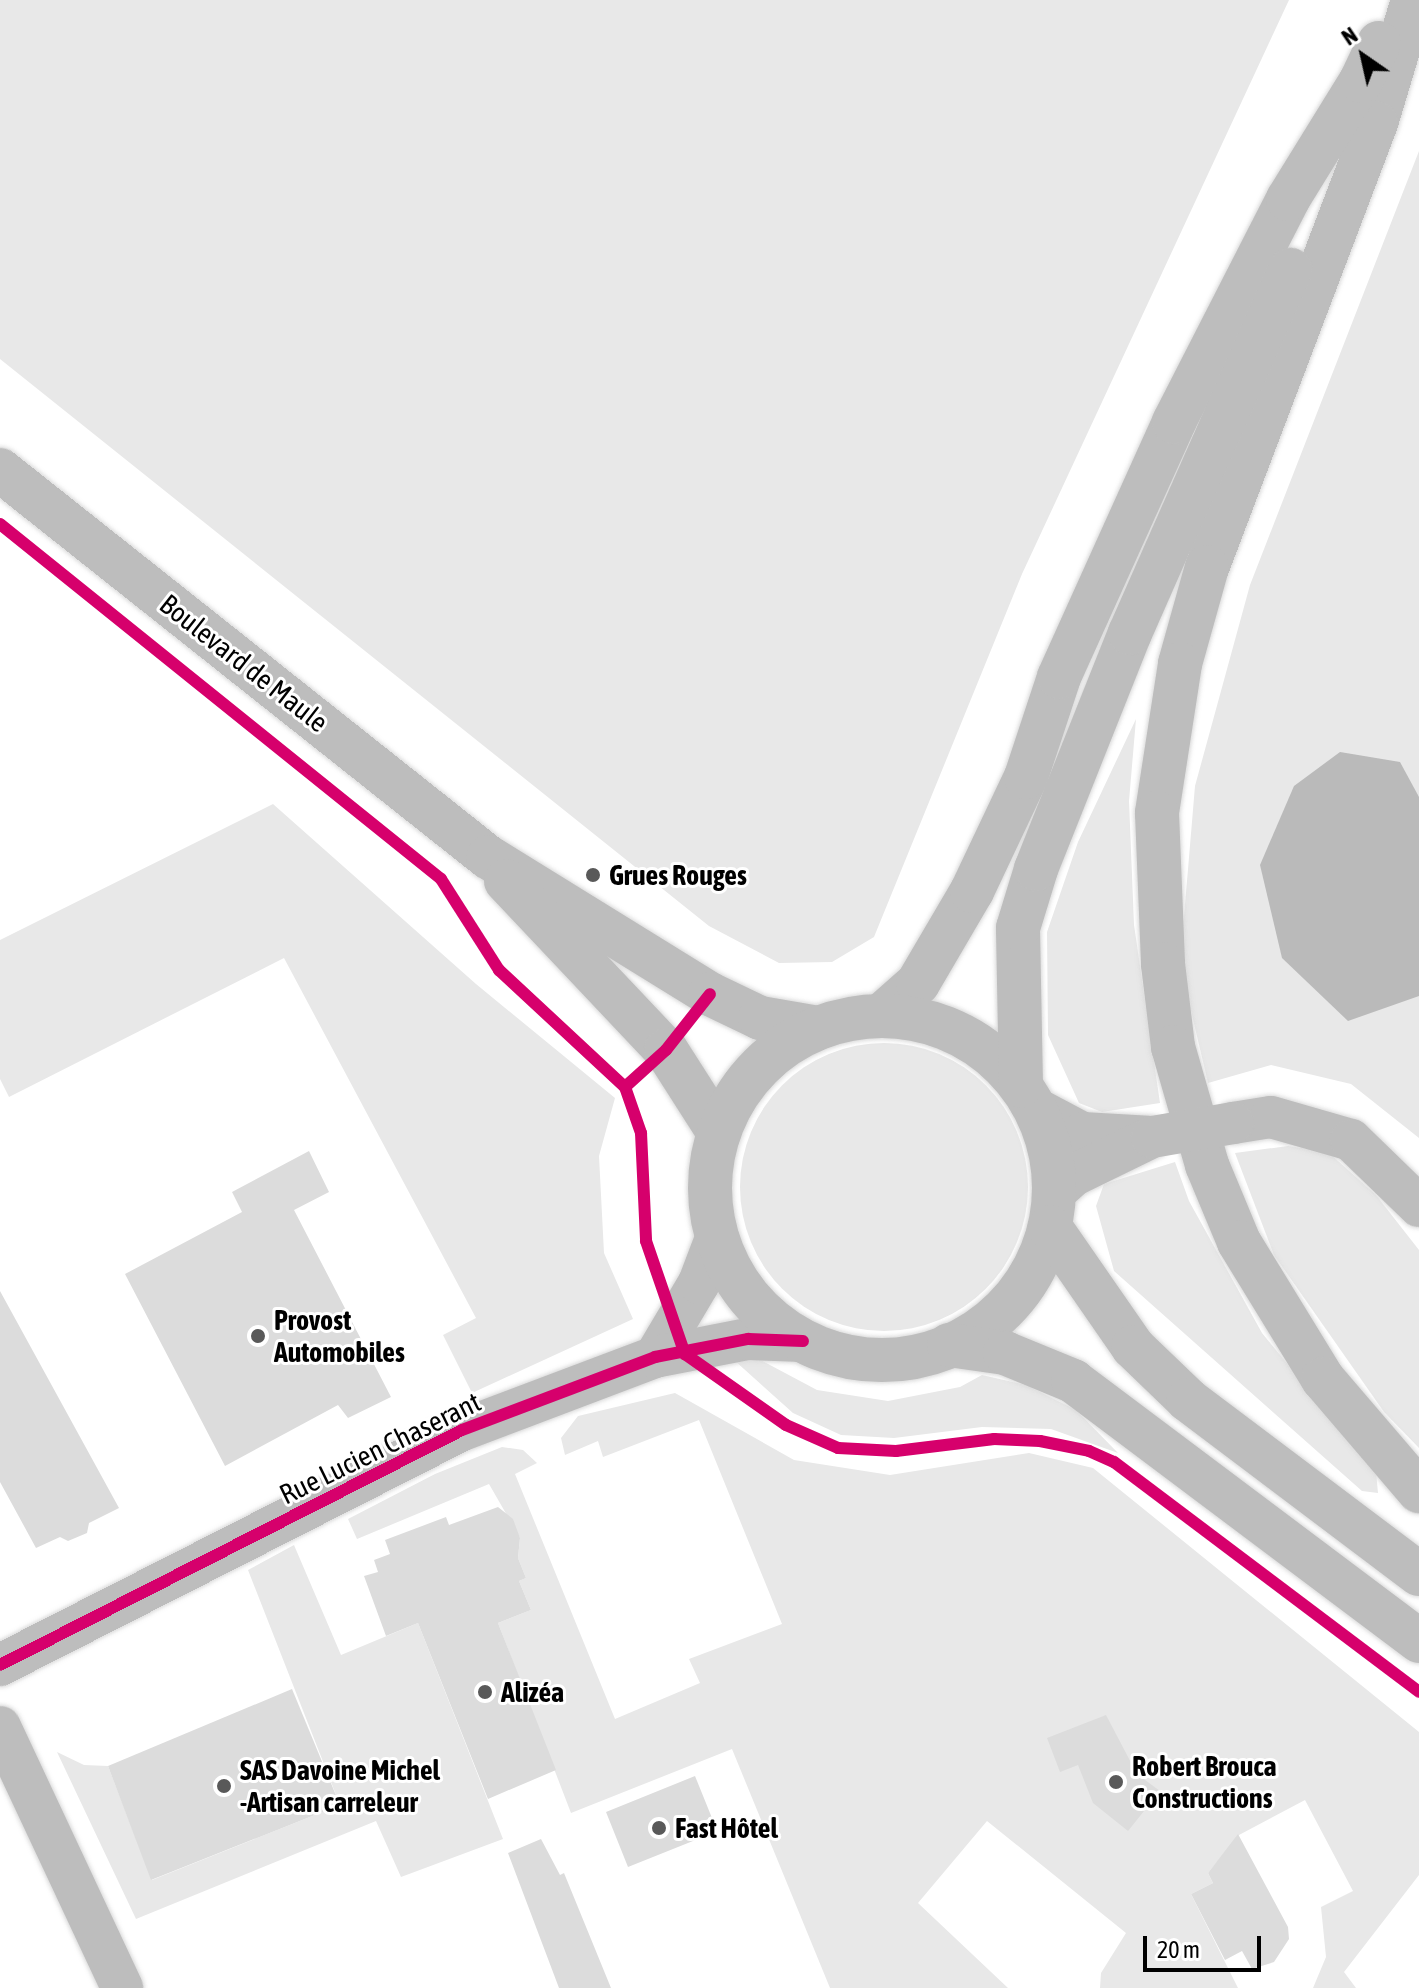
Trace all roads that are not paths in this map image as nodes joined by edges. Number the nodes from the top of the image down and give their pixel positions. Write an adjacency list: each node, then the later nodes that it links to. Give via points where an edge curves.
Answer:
1 (1398, 0): 3 (main road)
2 (1413, 0): 17 (main road, via 1376,123 1207,567 1180,664 1157,813 1163,964 1173,1047 1207,1165 1239,1242 1323,1379)
3 (1361, 81): 6 (main road, via 1288,199 1174,422 1059,677 1026,777 972,891 918,983); 8 (main road, via 1340,156 1130,633 1036,869 1018,928)
4 (0, 470): 5 (main road, Boulevard de Maule)
5 (488, 857): 7 (main road, Boulevard de Maule, via 710,994 760,1018); 9 (main road, Boulevard de Maule, via 526,905 666,1050)
6 (882, 1015): 7 (main road); 8 (main road, via 922,1020 960,1034 994,1056)
7 (818, 1028): 9 (main road, via 757,1069 737,1094)
8 (1028, 1097): 10 (street, via 1082,1133); 12 (main road, via 1052,1159)
9 (719, 1133): 13 (main road, via 709,1185)
10 (1152, 1137): 11 (street, bridge, via 1271,1117 1351,1140); 12 (street, via 1074,1175)
11 (1419, 1206)
12 (1052, 1210): 15 (main road, via 1032,1271 1014,1298 978,1330); 18 (main road, via 1133,1347 1188,1400)
13 (716, 1238): 14 (main road, via 749,1298); 16 (street, via 699,1283)
14 (803, 1341): 15 (main road, via 867,1359 917,1356); 16 (street, Rue Lucien Chaserant, via 748,1339)
15 (949, 1345): 19 (main road, via 1005,1353 1073,1381)
16 (655, 1357): 20 (street, Rue Lucien Chaserant, via 462,1430)
17 (1419, 1491)
18 (1419, 1574)
19 (1419, 1641)
20 (0, 1665)
21 (0, 1727): 22 (street)
22 (122, 1988)

